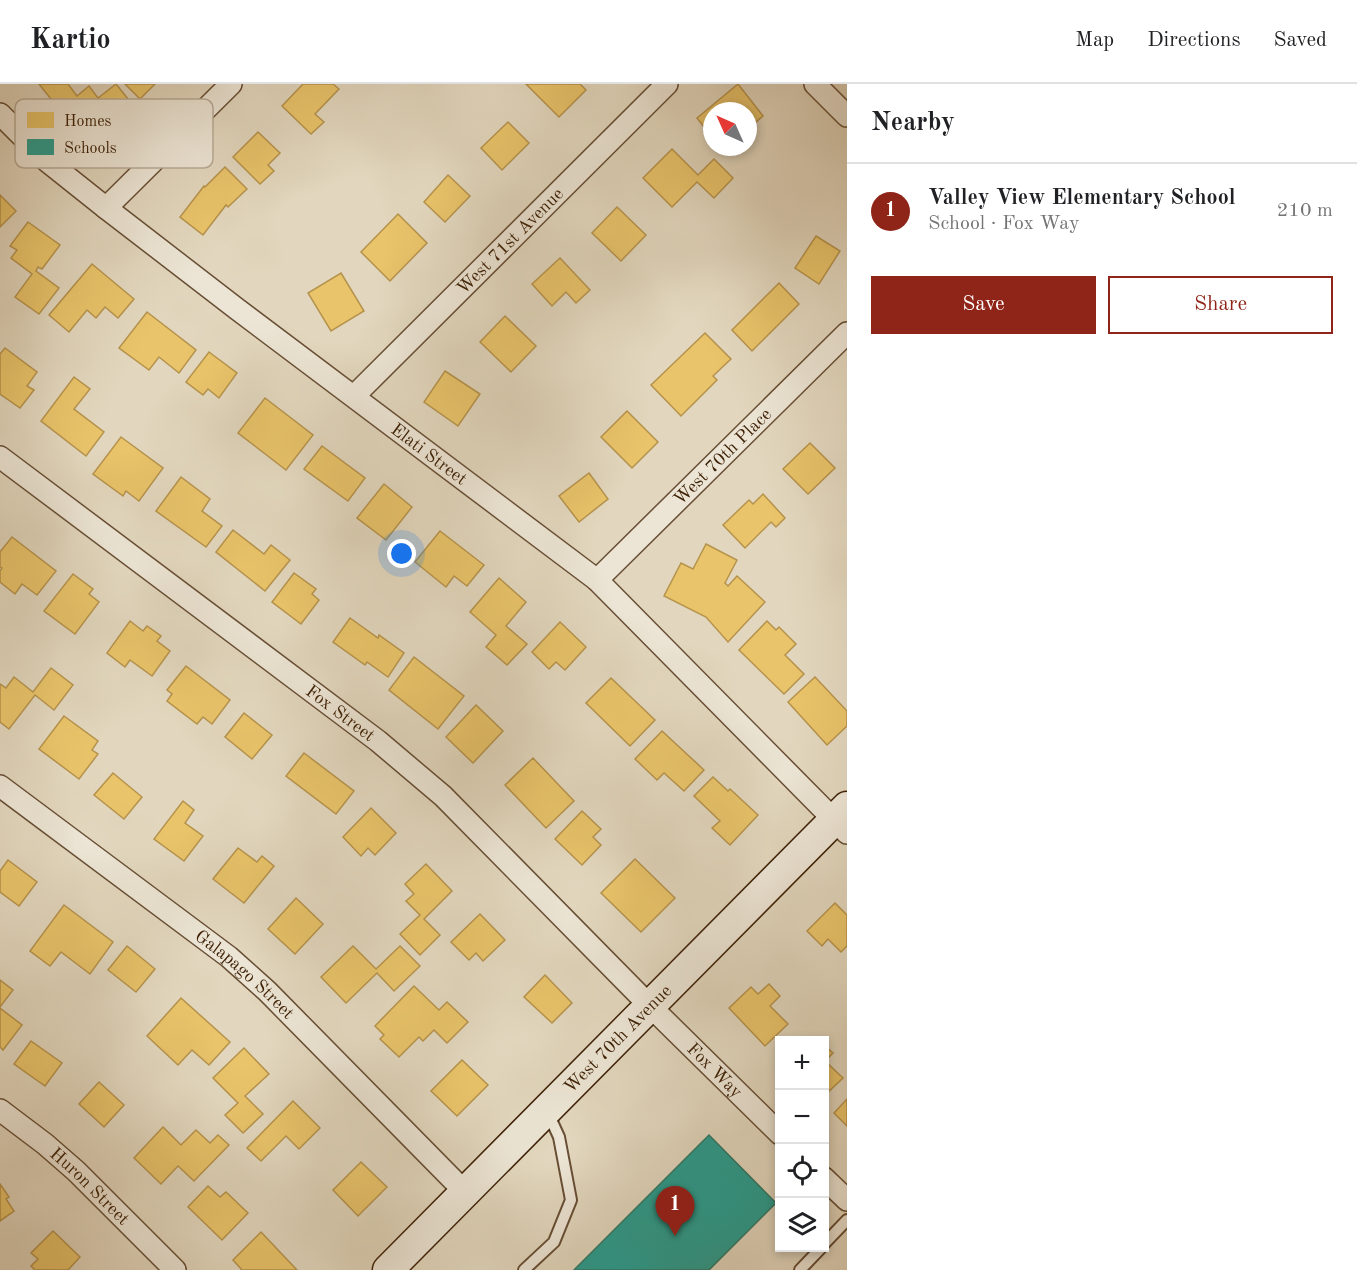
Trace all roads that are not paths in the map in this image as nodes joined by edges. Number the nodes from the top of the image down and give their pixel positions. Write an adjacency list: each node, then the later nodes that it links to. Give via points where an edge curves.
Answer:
1 (231, 84): 4 (street)
2 (667, 84): 12 (street, West 71st Avenue)
3 (815, 84): 6 (street)
4 (213, 102)
5 (0, 114): 7 (street, Elati Street)
6 (847, 117)
7 (15, 129)
8 (56, 168): 10 (street, Elati Street)
9 (146, 168): 10 (street)
10 (106, 208): 12 (street, Elati Street)
11 (847, 333): 14 (street, West 70th Place)
12 (354, 396): 14 (street, Elati Street)
13 (0, 457): 17 (street, Fox Street, via 378,741 443,796)
14 (597, 580): 16 (street, Elati Street)
15 (0, 786): 22 (street, Galapago Street, via 229,957)
16 (843, 820): 17 (main road, West 70th Avenue)
17 (650, 1006): 19 (main road, West 70th Avenue); 20 (street, Fox Way)
18 (0, 1110): 27 (street, Huron Street, via 76,1171)
19 (547, 1110): 22 (main road, West 70th Avenue); 29 (lane, via 559,1137 571,1200 554,1242)
20 (775, 1129)
21 (829, 1182): 23 (street)
22 (465, 1192): 28 (main road, West 70th Avenue)
23 (847, 1200)
24 (847, 1220): 25 (lane)
25 (829, 1240)
26 (817, 1252): 30 (lane)
27 (175, 1270)
28 (388, 1270)
29 (524, 1270)
30 (800, 1270)

